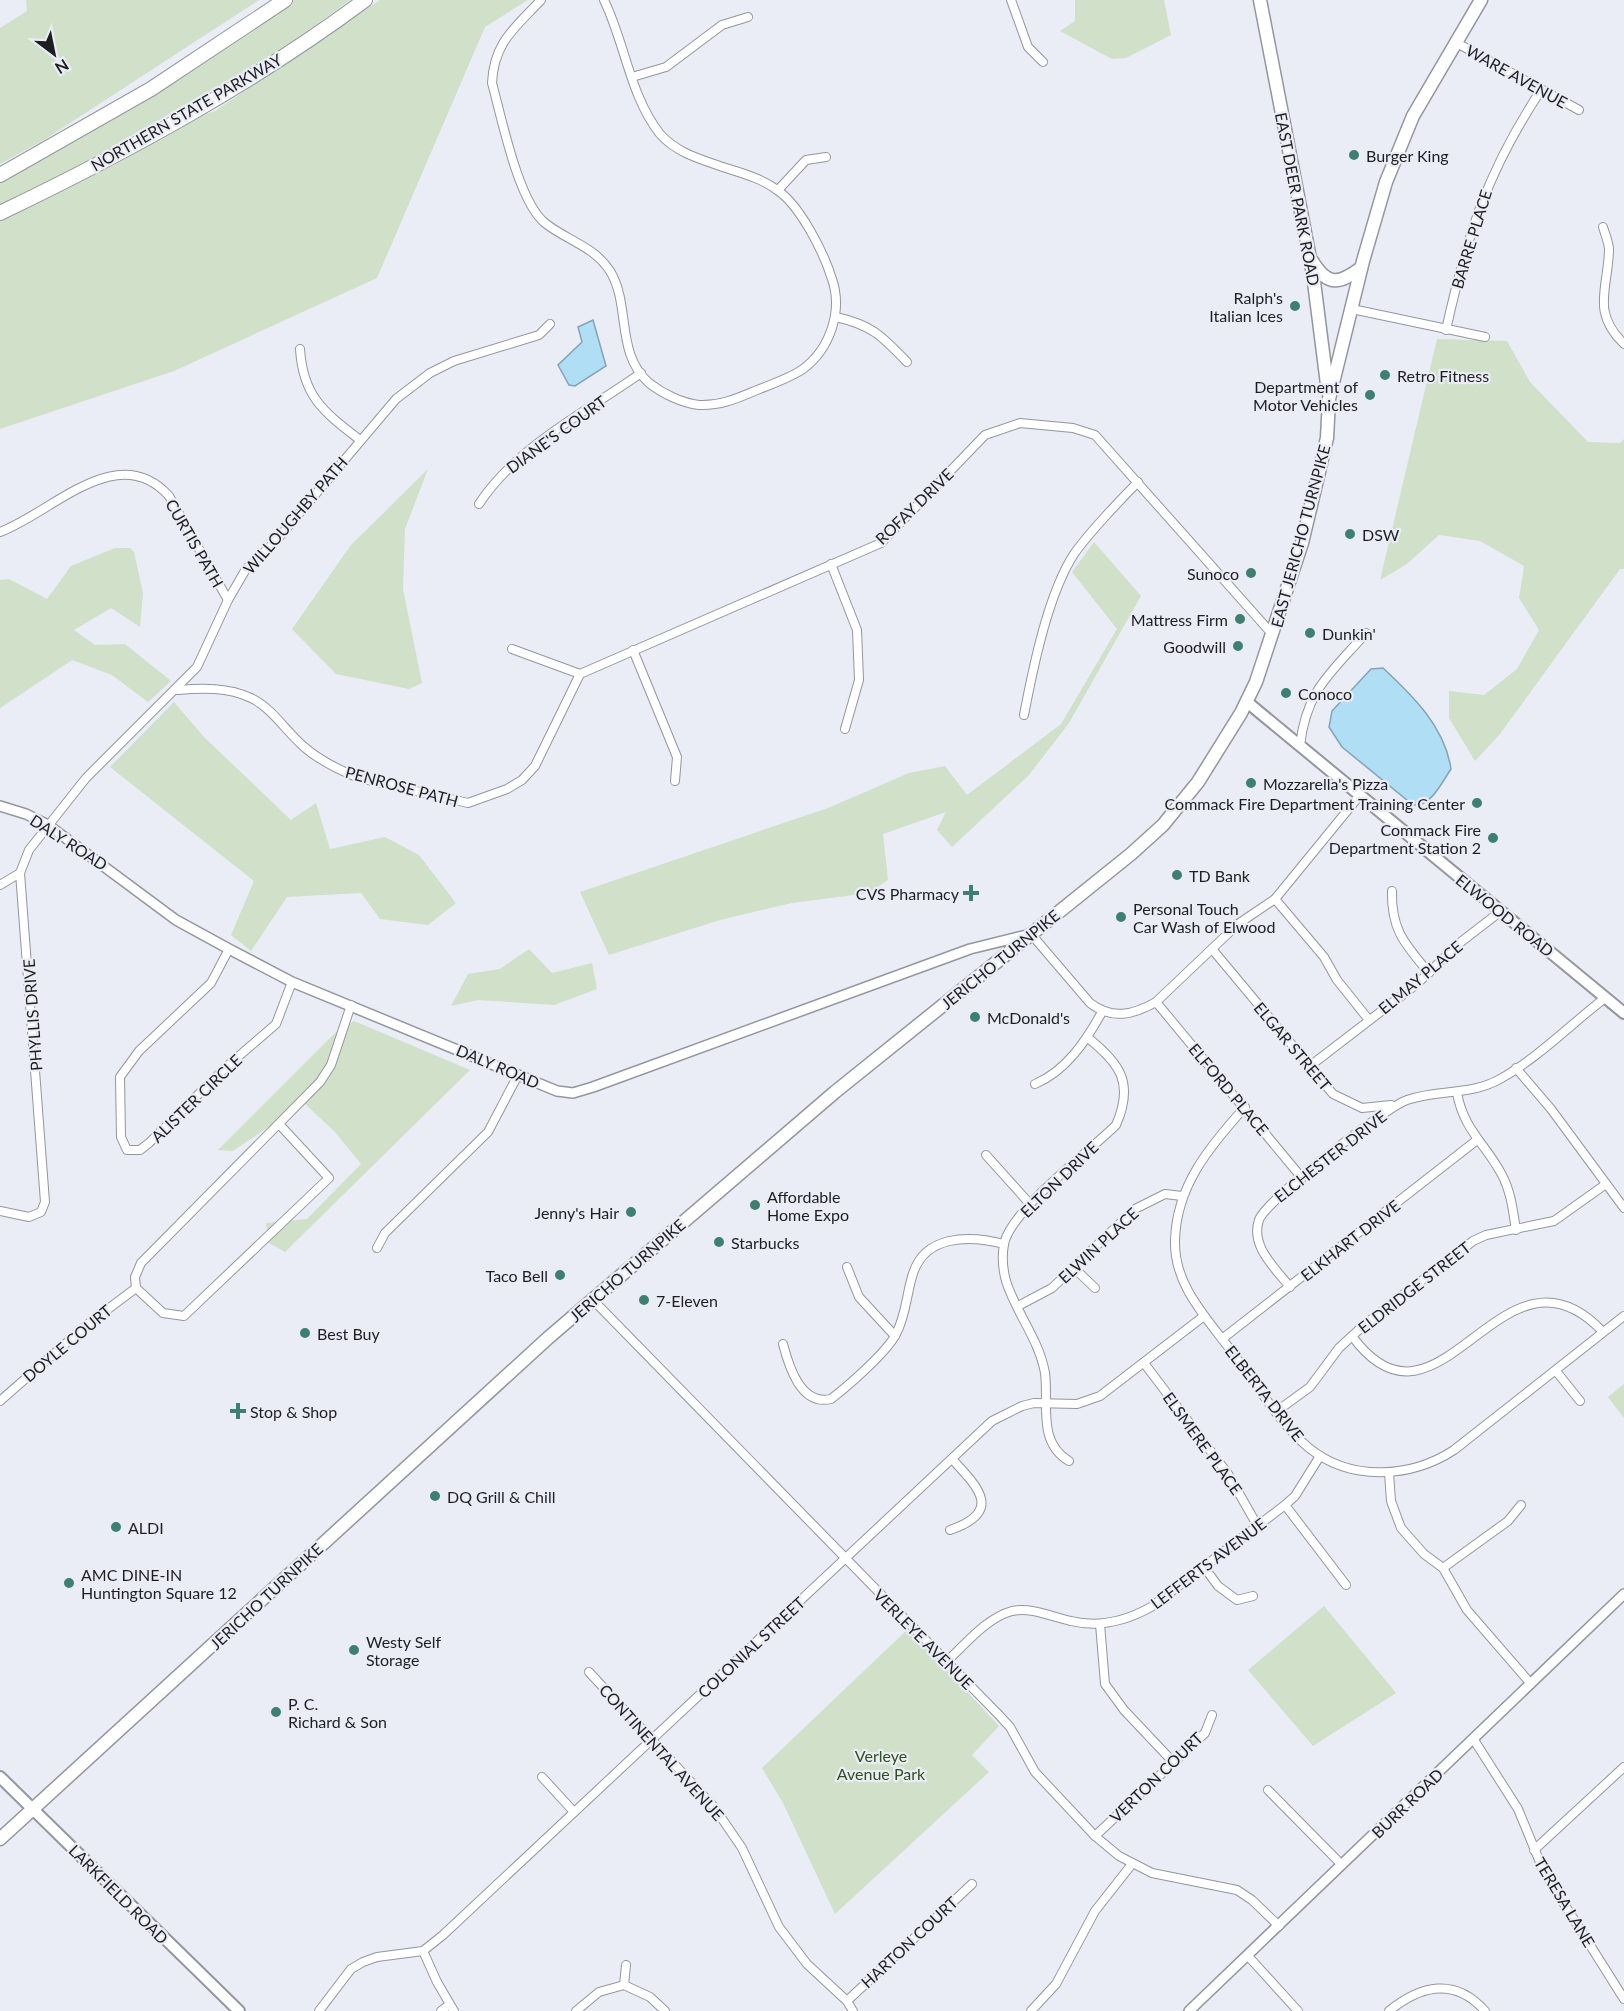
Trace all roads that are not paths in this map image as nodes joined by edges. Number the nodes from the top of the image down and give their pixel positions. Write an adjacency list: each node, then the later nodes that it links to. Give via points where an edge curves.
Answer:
1 (285, 0): 15 (highway, via 165,80)
2 (365, 0): 17 (highway, NORTHERN STATE PARKWAY, via 219,96)
3 (542, 0): 29 (street, via 500,45 492,83 528,200 546,224 589,249 609,270 628,347)
4 (604, 0): 11 (street)
5 (1011, 0): 10 (street, via 1028,47)
6 (1260, 0): 19 (main road, EAST DEER PARK ROAD)
7 (1481, 0): 9 (main road, EAST JERICHO TURNPIKE)
8 (748, 17): 11 (street, via 722,25 666,67)
9 (1455, 42): 12 (street, WARE AVENUE); 20 (main road, EAST JERICHO TURNPIKE, via 1401,144)
10 (1043, 62)
11 (632, 77): 16 (street, via 659,133 672,146)
12 (1541, 90): 13 (street, WARE AVENUE); 24 (street, BARRE PLACE, via 1487,185 1469,235)
13 (1579, 110)
14 (826, 157): 16 (street, via 806,160)
15 (0, 175)
16 (777, 190): 22 (street, via 798,211 828,266 836,292)
17 (0, 213)
18 (1603, 227): 26 (street, via 1609,248 1604,314)
19 (1310, 258): 20 (main road, via 1317,269 1334,281 1341,281); 30 (main road, EAST DEER PARK ROAD)
20 (1361, 268): 21 (main road, EAST JERICHO TURNPIKE)
21 (1352, 309): 24 (street); 30 (main road, EAST JERICHO TURNPIKE)
22 (836, 317): 28 (street, via 867,325 886,338); 29 (street, via 813,359 788,377 730,402 690,404 664,393)
23 (550, 324): 31 (street, WILLOUGHBY PATH, via 540,335 454,361 430,373 396,399)
24 (1446, 330): 25 (street)
25 (1485, 337)
26 (1624, 344)
27 (300, 349): 31 (street, via 309,393)
28 (907, 362)
29 (641, 373): 33 (street, DIANE'S COURT, via 508,468)
30 (1329, 399): 38 (main road, EAST JERICHO TURNPIKE, via 1327,438 1302,543)
31 (360, 440): 36 (street, WILLOUGHBY PATH, via 282,534 246,569)
32 (1138, 482): 35 (street, ROFAY DRIVE, via 1095,435 1073,428 1020,423 985,435 881,543); 38 (street, ROFAY DRIVE); 44 (street, via 1067,567 1040,642)
33 (479, 504)
34 (0, 532): 36 (street, CURTIS PATH, via 98,479 114,473 132,473 159,485 169,496)
35 (831, 564): 40 (street, ROFAY DRIVE); 45 (street, via 857,630 859,680)
36 (228, 600): 42 (street, WILLOUGHBY PATH, via 197,667)
37 (1366, 633): 46 (street, via 1314,691 1302,725)
38 (1273, 635): 43 (main road, EAST JERICHO TURNPIKE)
39 (512, 649): 41 (street)
40 (633, 650): 41 (street, ROFAY DRIVE); 47 (street, via 677,757)
41 (580, 674): 42 (street, PENROSE PATH, via 535,766 507,789 468,803 343,772 303,746 265,706 243,694 207,687)
42 (178, 690): 50 (street, WILLOUGHBY PATH, via 86,778)
43 (1246, 702): 46 (main road, ELWOOD ROAD); 56 (main road, JERICHO TURNPIKE, via 1214,758 1163,825)
44 (1024, 715)
45 (844, 729)
46 (1300, 746): 48 (main road, ELWOOD ROAD)
47 (675, 781)
48 (1360, 795): 54 (street); 55 (main road, ELWOOD ROAD)
49 (0, 806): 50 (street, DALY ROAD)
50 (48, 825): 51 (street, PHYLLIS DRIVE, via 29,850); 57 (street, DALY ROAD, via 176,920)
51 (20, 873): 52 (street); 83 (street, PHYLLIS DRIVE, via 45,1202 41,1212 29,1217)
52 (0, 885)
53 (1392, 891): 59 (street, via 1396,927)
54 (1275, 899): 58 (street, via 1238,924); 66 (street, via 1324,957)
55 (1501, 911): 59 (street, ELMAY PLACE); 61 (main road, ELWOOD ROAD)
56 (1031, 934): 64 (street); 70 (street, DALY ROAD, via 980,946 573,1093 557,1091); 92 (main road, JERICHO TURNPIKE, via 835,1092)
57 (229, 949): 60 (street, DALY ROAD); 60 (street, ALISTER CIRCLE, via 211,983 139,1052 120,1077 121,1137 127,1150 140,1150 150,1143 238,1056 266,1035 276,1024)
58 (1212, 949): 62 (street); 68 (street, ELGAR STREET)
59 (1429, 973): 66 (street, ELMAY PLACE)
60 (292, 982): 63 (street, DALY ROAD)
61 (1605, 998): 65 (main road, ELWOOD ROAD); 69 (street, ELCHESTER DRIVE)
62 (1156, 1002): 64 (street, via 1126,1014); 74 (street, ELFORD PLACE)
63 (351, 1005): 70 (street, DALY ROAD); 75 (street, via 331,1065)
64 (1102, 1012): 67 (street)
65 (1624, 1013)
66 (1369, 1020): 68 (street, ELMAY PLACE)
67 (1088, 1038): 71 (street, via 1053,1076); 81 (street, ELTON DRIVE, via 1119,1069 1125,1096 1122,1111 1109,1131)
68 (1310, 1066): 73 (street, ELGAR STREET, via 1346,1102 1362,1108)
69 (1516, 1068): 72 (street, ELCHESTER DRIVE, via 1484,1086); 79 (street)
70 (518, 1075): 86 (street, via 488,1132 385,1233)
71 (1035, 1084)
72 (1457, 1093): 73 (street, ELCHESTER DRIVE, via 1419,1096); 76 (street, via 1463,1118)
73 (1394, 1105): 78 (street, ELCHESTER DRIVE)
74 (1245, 1107): 78 (street, ELFORD PLACE); 80 (street, via 1209,1149)
75 (279, 1124): 90 (street, via 141,1263); 90 (street, via 329,1178 184,1316 163,1313)
76 (1477, 1140): 84 (street, via 1502,1174); 89 (street, ELKHART DRIVE)
77 (986, 1155): 81 (street)
78 (1302, 1178): 89 (street, ELCHESTER DRIVE, via 1265,1208 1258,1220 1260,1247)
79 (1606, 1184): 82 (street); 84 (street, ELDRIDGE STREET, via 1554,1221)
80 (1182, 1196): 88 (street, ELWIN PLACE, via 1165,1194 1142,1204); 94 (street, ELBERTA DRIVE, via 1176,1260 1190,1298)
81 (1030, 1204): 85 (street, ELTON DRIVE, via 1009,1230)
82 (1624, 1208)
83 (0, 1211)
84 (1516, 1230): 98 (street, ELDRIDGE STREET, via 1473,1241)
85 (1004, 1244): 93 (street, via 1006,1280); 97 (street, via 955,1238 930,1250 912,1274 906,1312)
86 (377, 1248)
87 (847, 1267): 97 (street, via 859,1298)
88 (1074, 1268): 91 (street); 93 (street, ELWIN PLACE, via 1041,1296)
89 (1290, 1287): 99 (street, ELKHART DRIVE)
90 (136, 1288): 103 (street, DOYLE COURT)
91 (1095, 1288)
92 (592, 1300): 115 (street, VERLEYE AVENUE); 133 (main road, JERICHO TURNPIKE)
93 (1018, 1306): 105 (street, via 1042,1358)
94 (1204, 1316): 99 (street, ELBERTA DRIVE); 101 (street, COLONIAL STREET)
95 (1624, 1316): 96 (street, ELBERTA DRIVE)
96 (1603, 1332): 98 (street, via 1581,1312 1566,1306 1524,1305 1496,1320 1440,1363 1416,1371 1386,1367); 102 (street, ELBERTA DRIVE)
97 (896, 1336): 100 (street, via 841,1392 823,1401 813,1398 797,1381)
98 (1352, 1336): 106 (street, ELDRIDGE STREET, via 1310,1387)
99 (1222, 1339): 106 (street, ELBERTA DRIVE)
100 (783, 1344)
101 (1144, 1363): 105 (street, COLONIAL STREET, via 1115,1386 1087,1401); 113 (street, ELSMERE PLACE, via 1228,1474)
102 (1556, 1371): 104 (street); 110 (street, ELBERTA DRIVE, via 1444,1456 1410,1470)
103 (0, 1401)
104 (1580, 1401)
105 (1044, 1403): 108 (street, COLONIAL STREET, via 1022,1406 992,1421); 109 (street, via 1051,1445)
106 (1277, 1411): 107 (street, ELBERTA DRIVE)
107 (1320, 1456): 110 (street, ELBERTA DRIVE, via 1357,1469); 111 (street, LEFFERTS AVENUE, via 1295,1496)
108 (952, 1459): 114 (street, via 980,1491 982,1503 979,1514); 115 (street, COLONIAL STREET)
109 (1069, 1461)
110 (1389, 1473): 117 (street, via 1391,1501 1401,1528)
111 (1285, 1504): 113 (street, LEFFERTS AVENUE); 118 (street)
112 (1521, 1505): 117 (street, via 1508,1521)
113 (1257, 1526): 116 (street, LEFFERTS AVENUE)
114 (950, 1530)
115 (845, 1560): 122 (street, VERLEYE AVENUE); 126 (street, COLONIAL STREET)
116 (1204, 1567): 120 (street, via 1237,1600); 121 (street, LEFFERTS AVENUE, via 1135,1616)
117 (1443, 1568): 124 (street, via 1467,1610)
118 (1346, 1584)
119 (1624, 1594): 124 (street, BURR ROAD)
120 (1253, 1596)
121 (1100, 1624): 122 (street, LEFFERTS AVENUE, via 1012,1611 987,1624); 128 (street, via 1106,1684 1113,1697)
122 (946, 1662): 135 (street, VERLEYE AVENUE, via 1010,1727 1035,1772)
123 (589, 1672): 126 (street, CONTINENTAL AVENUE)
124 (1531, 1684): 127 (street, BURR ROAD)
125 (1212, 1715): 128 (street, VERTON COURT, via 1205,1733)
126 (652, 1739): 134 (street, COLONIAL STREET); 147 (street, CONTINENTAL AVENUE, via 729,1827 792,1946)
127 (1474, 1740): 137 (street, TERESA LANE, via 1518,1809); 139 (street, BURR ROAD)
128 (1174, 1763): 135 (street, VERTON COURT)
129 (1624, 1768): 137 (street)
130 (0, 1777): 133 (main road, LARKFIELD ROAD)
131 (542, 1777): 134 (street)
132 (1268, 1790): 139 (street)
133 (33, 1809): 136 (main road, JERICHO TURNPIKE); 149 (main road, LARKFIELD ROAD)
134 (574, 1812): 142 (street, COLONIAL STREET)
135 (1095, 1836): 138 (street, VERLEYE AVENUE)
136 (0, 1839)
137 (1534, 1850): 146 (street, TERESA LANE)
138 (1132, 1864): 141 (street, VERLEYE AVENUE, via 1174,1879 1237,1890); 155 (street, via 1095,1911 1056,1984)
139 (1342, 1865): 141 (street, BURR ROAD)
140 (972, 1884): 147 (street, HARTON COURT)
141 (1279, 1926): 143 (street, BURR ROAD)
142 (423, 1951): 148 (street); 150 (street, via 363,1962 351,1969)
143 (1248, 1956): 156 (street, BURR ROAD); 157 (street)
144 (626, 1965): 145 (street)
145 (624, 1985): 152 (street, via 599,1992); 153 (street, via 650,1997)
146 (1624, 1999)
147 (847, 2001): 154 (street, CONTINENTAL AVENUE)
148 (452, 2008): 151 (street)
149 (239, 2011)
150 (319, 2011)
151 (441, 2011)
152 (576, 2011)
153 (665, 2011)
154 (853, 2011)
155 (1031, 2011)
156 (1189, 2011)
157 (1298, 2011)
158 (1389, 2011): 159 (street, via 1418,1992 1436,1988 1461,1993)
159 (1485, 2011)

